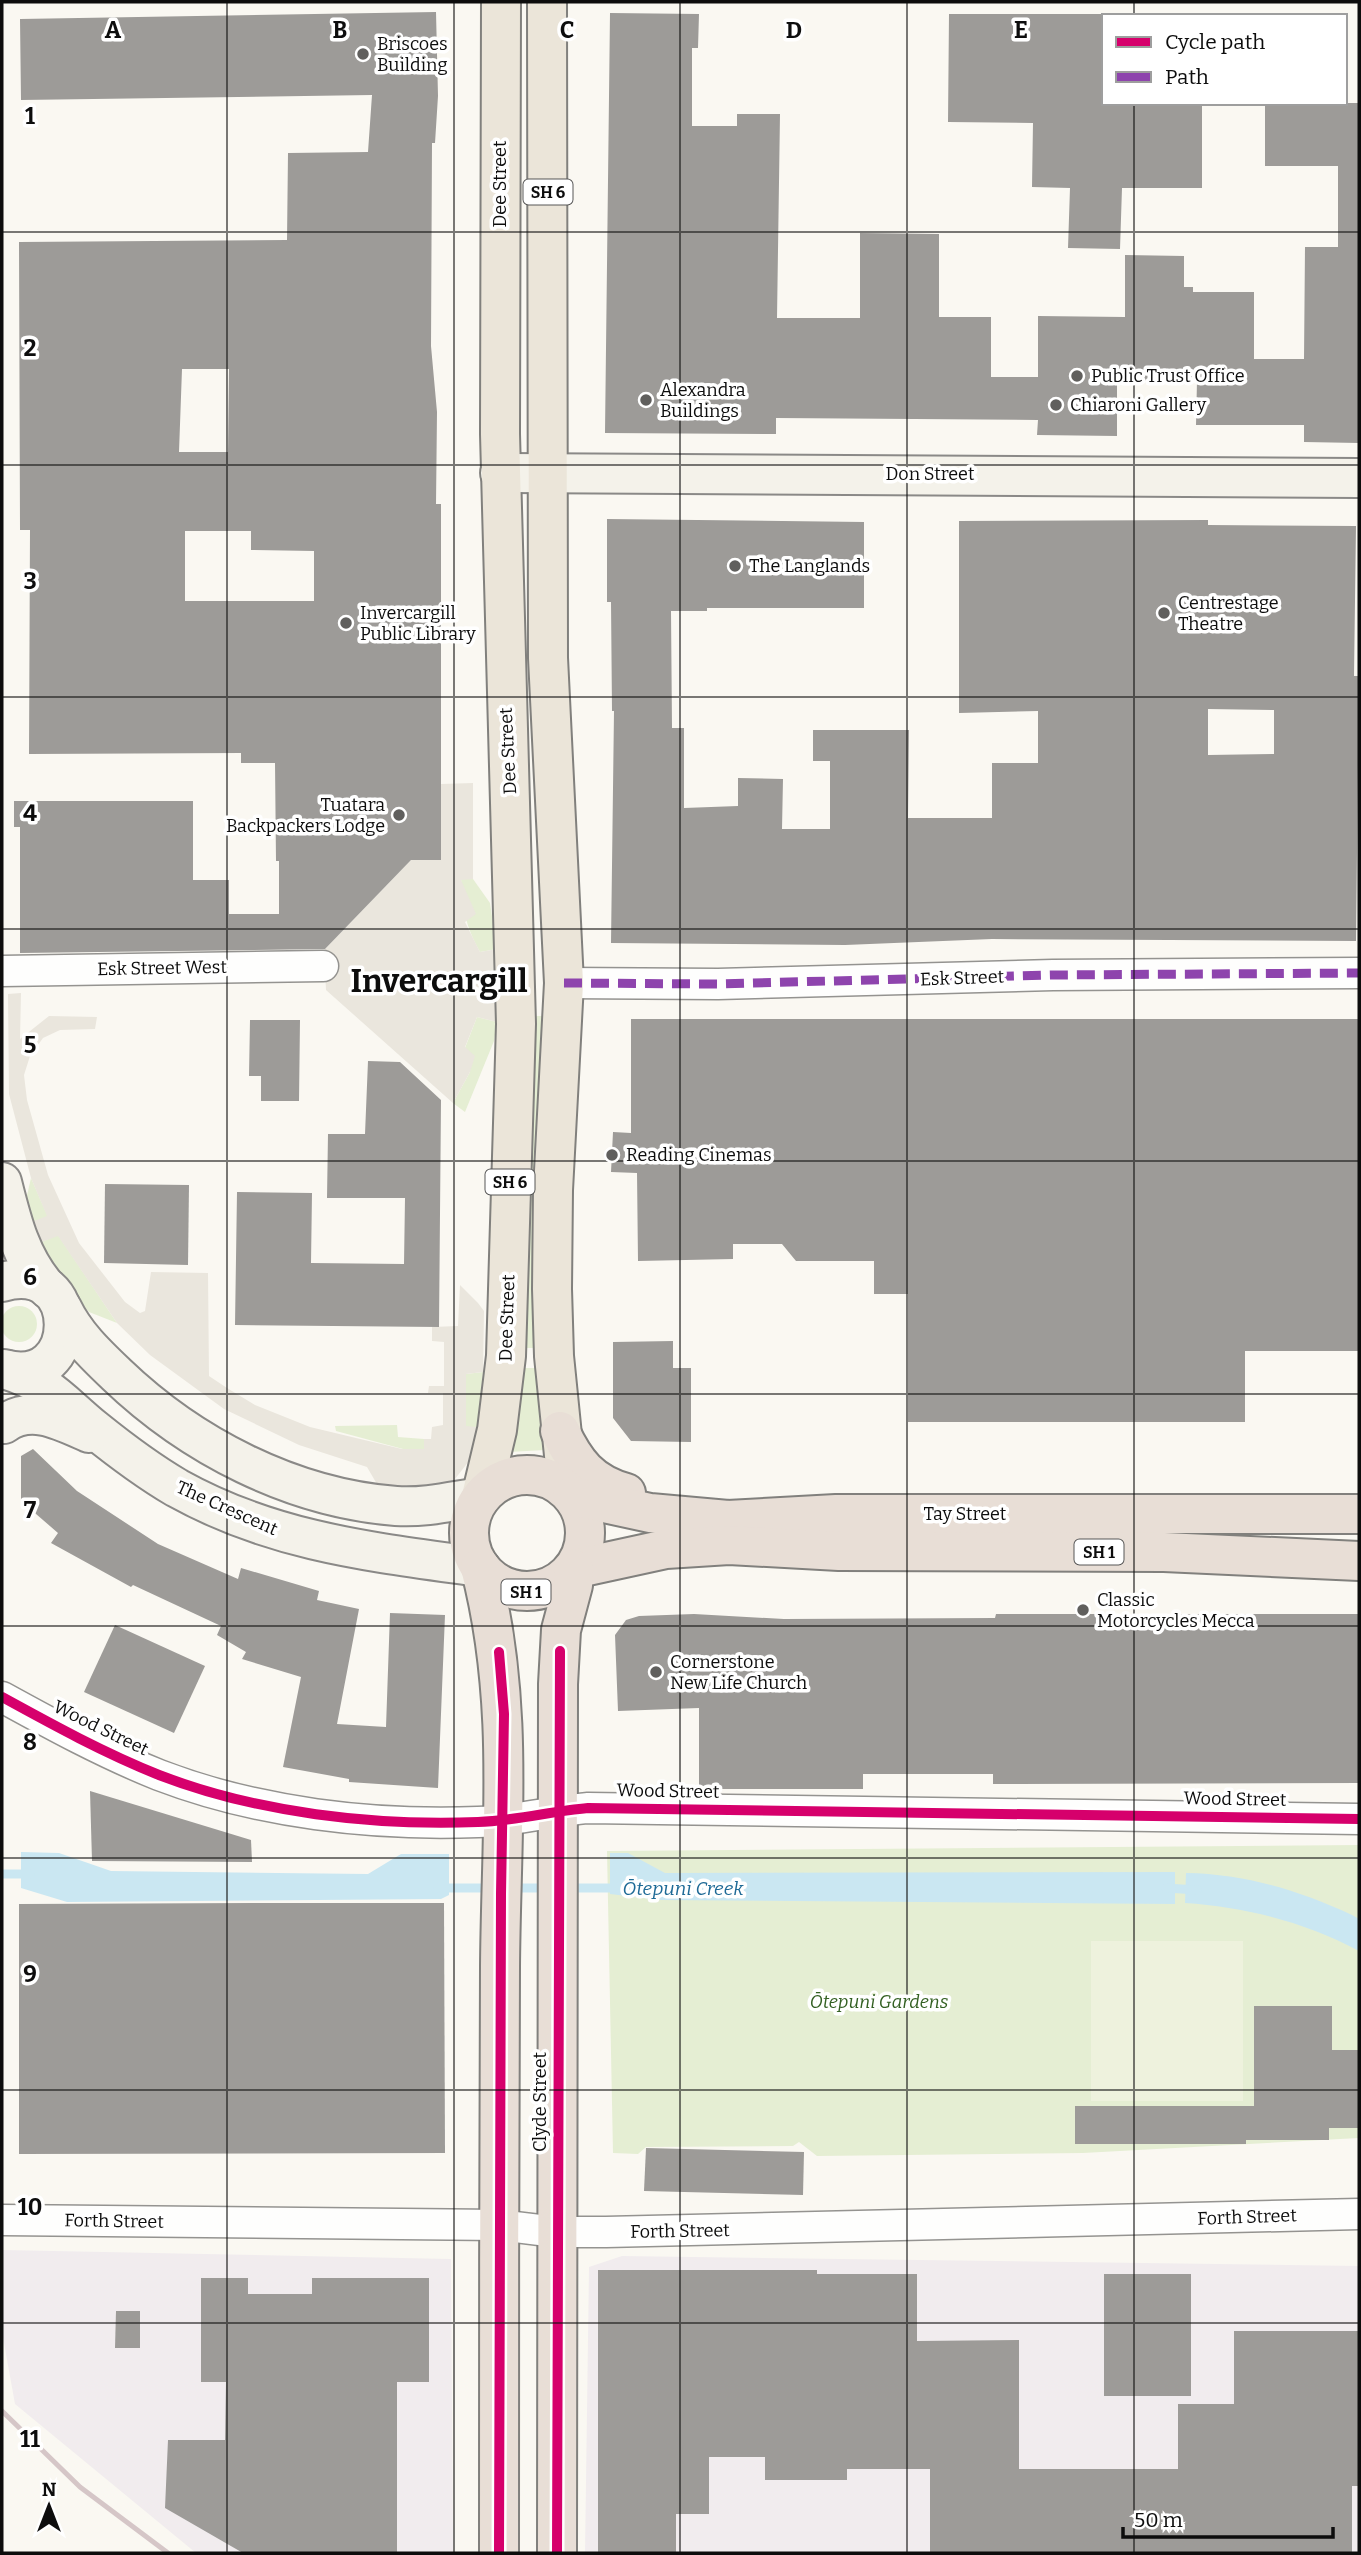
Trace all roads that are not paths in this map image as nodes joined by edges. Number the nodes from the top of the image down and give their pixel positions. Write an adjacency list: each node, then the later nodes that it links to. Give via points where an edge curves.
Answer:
1 (501, 2): 3 (main road, Dee Street / SH 6)
2 (547, 2): 4 (main road, SH 6)
3 (500, 473): 4 (street, Don Street); 18 (main road, Dee Street / SH 6, via 516,1024 506,1356 497,1430)
4 (549, 473): 5 (street, Don Street); 9 (main road, SH 6, via 549,711)
5 (1359, 478)
6 (323, 966): 7 (street, Esk Street West)
7 (2, 971)
8 (1359, 973): 9 (street, Esk Street)
9 (564, 983): 15 (main road, SH 6, via 552,1231)
10 (2, 1182): 12 (street, via 23,1254)
11 (2, 1282): 12 (street, via 25,1279)
12 (55, 1299): 13 (street, via 64,1333); 18 (street, via 74,1330 141,1397 237,1460 298,1484 377,1503 419,1506)
13 (23, 1368): 14 (street); 16 (street, The Crescent)
14 (3, 1428): 16 (street, via 19,1416 44,1416)
15 (560, 1431): 17 (main road, SH 6); 19 (highway, via 587,1475 620,1491 690,1506)
16 (113, 1444): 23 (street, The Crescent, via 176,1487 269,1529 350,1550)
17 (572, 1496): 18 (highway, SH 1, via 544,1477 527,1475 509,1478); 19 (highway, Tay Street / SH 1, via 688,1518); 24 (highway, SH 1, via 586,1527 584,1549)
18 (481, 1497): 23 (highway, SH 1, via 469,1540)
19 (836, 1514): 20 (highway, Tay Street / SH 1)
20 (1359, 1514)
21 (839, 1552): 22 (highway, SH 1, via 1164,1552); 24 (highway, SH 1, via 697,1546); 25 (highway, via 703,1559 612,1578 580,1600)
22 (1359, 1561)
23 (480, 1567): 24 (highway, SH 1, via 509,1589 526,1591 552,1586); 29 (highway, SH 1, via 502,1685)
24 (573, 1569): 25 (highway, Clyde Street / SH 1)
25 (560, 1651): 27 (highway, Clyde Street / SH 1)
26 (2, 1697): 29 (street, Wood Street, via 117,1757 235,1798 307,1813 474,1822)
27 (557, 1811): 28 (street, Wood Street); 29 (street, Wood Street); 33 (highway, Clyde Street / SH 1)
28 (1359, 1819)
29 (502, 1836): 32 (highway, SH 1)
30 (1359, 2214): 33 (street, Forth Street)
31 (2, 2220): 32 (street, Forth Street)
32 (499, 2225): 33 (street, Forth Street); 34 (highway, SH 1)
33 (556, 2232): 35 (highway, Clyde Street / SH 1)
34 (499, 2553)
35 (557, 2553)

